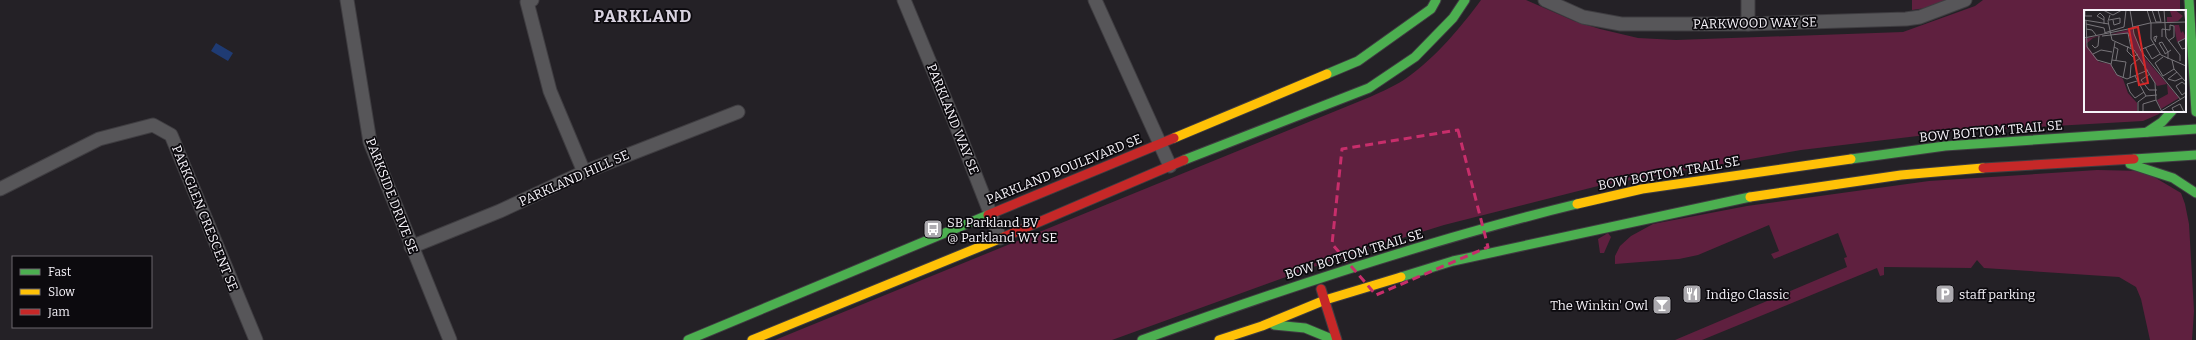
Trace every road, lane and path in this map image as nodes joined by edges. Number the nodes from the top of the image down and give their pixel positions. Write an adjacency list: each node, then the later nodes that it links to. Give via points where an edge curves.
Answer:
1 (347, 0): 28 (street, PARKSIDE DRIVE SE, via 370,142)
2 (532, 0): 23 (street, via 527,2 550,91)
3 (904, 0): 26 (street, PARKLAND WAY SE)
4 (1095, 0): 19 (street)
5 (1436, 0): 19 (main road, PARKLAND BOULEVARD SE, via 1431,9 1358,61)
6 (1465, 0): 22 (main road, via 1453,18 1415,57 1370,88)
7 (1545, 0): 11 (street, PARKWOOD WAY SE, via 1583,18 1621,24)
8 (1748, 0): 11 (street)
9 (1965, 0): 11 (street, PARKWOOD WAY SE, via 1920,17 1906,19)
10 (2189, 0): 12 (main road)
11 (1748, 24)
12 (2193, 68): 13 (main road); 16 (main road)
13 (2186, 85)
14 (738, 112): 23 (street, PARKLAND HILL SE)
15 (2171, 112): 18 (main road)
16 (2196, 112)
17 (2196, 129): 18 (main road, BOW BOTTOM TRAIL SE)
18 (2147, 132): 29 (main road, BOW BOTTOM TRAIL SE, via 1944,146 1642,189 1546,212)
19 (1161, 144): 22 (street); 26 (main road, PARKLAND BOULEVARD SE)
20 (2196, 155): 21 (main road)
21 (2120, 160): 25 (main road, via 2165,173 2181,180); 30 (main road, via 1902,175 1734,199 1453,261)
22 (1170, 166): 27 (main road)
23 (584, 172): 28 (street, PARKLAND HILL SE, via 500,211)
24 (0, 189): 32 (street, PARKGLEN CRESCENT SE, via 99,139 154,125 171,135)
25 (2196, 193)
26 (991, 213): 27 (street, PARKLAND WAY SE); 34 (main road, PARKLAND BOULEVARD SE)
27 (1000, 238): 35 (main road)
28 (411, 247): 33 (street, PARKSIDE DRIVE SE)
29 (1318, 278): 30 (main road); 36 (main road, BOW BOTTOM TRAIL SE)
30 (1325, 300): 31 (main road); 38 (main road)
31 (1262, 326): 37 (main road); 38 (main road, via 1298,325)
32 (256, 340)
33 (450, 340)
34 (688, 340)
35 (752, 340)
36 (1142, 340)
37 (1219, 340)
38 (1336, 340)

